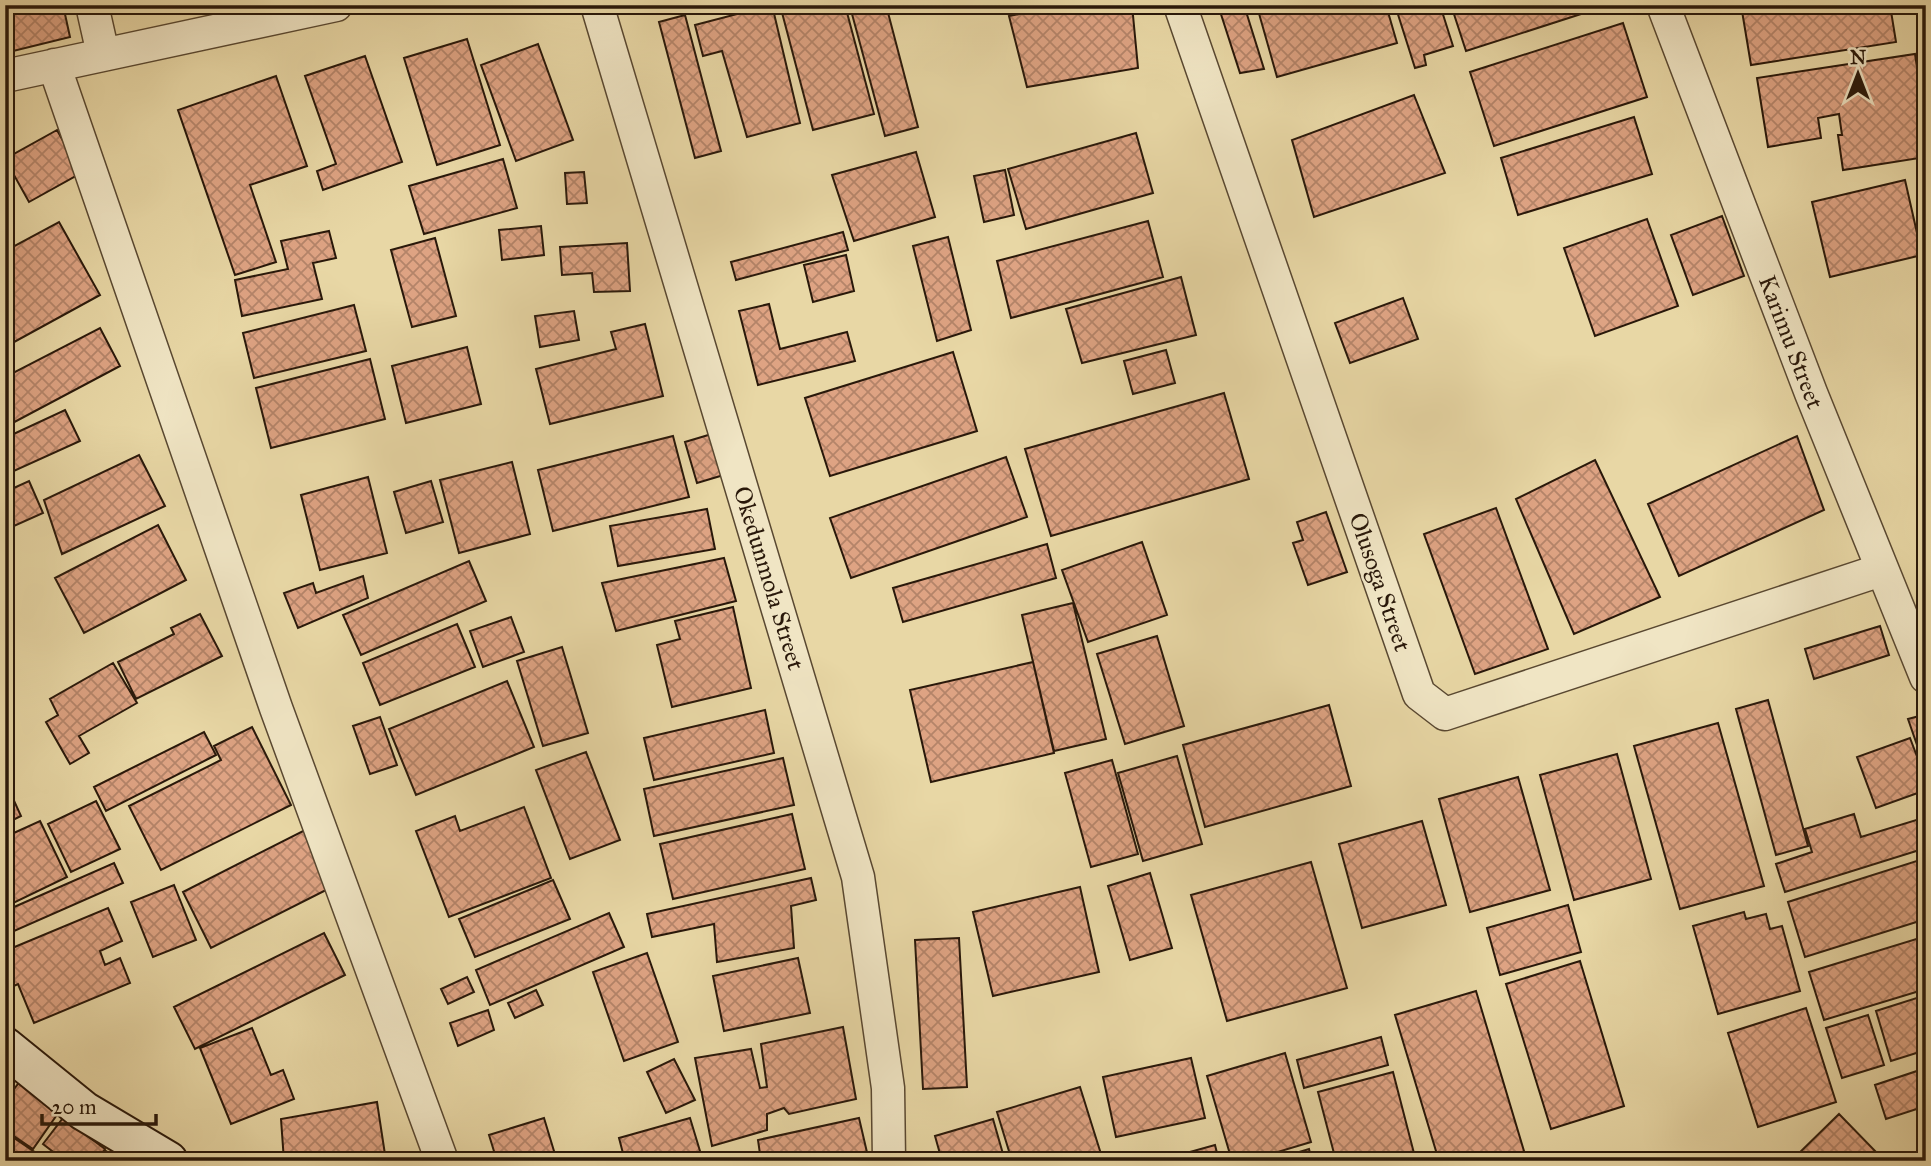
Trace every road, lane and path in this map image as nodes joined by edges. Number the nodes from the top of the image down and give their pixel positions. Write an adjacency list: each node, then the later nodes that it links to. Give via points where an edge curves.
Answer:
1 (92, 5): 6 (street)
2 (336, 5): 6 (street)
3 (597, 5): 14 (street, Okedunmola Street, via 858,877 888,1088)
4 (1180, 5): 9 (street, Olusoga Street, via 1419,694 1445,713)
5 (1663, 5): 9 (street, Karimu Street)
6 (103, 54): 7 (street)
7 (54, 65): 8 (street); 13 (street, via 276,708)
8 (5, 76)
9 (1881, 570): 10 (street, Karimu Street)
10 (1926, 677)
11 (5, 1047): 12 (street, via 84,1111)
12 (168, 1161)
13 (442, 1161)
14 (889, 1161)

